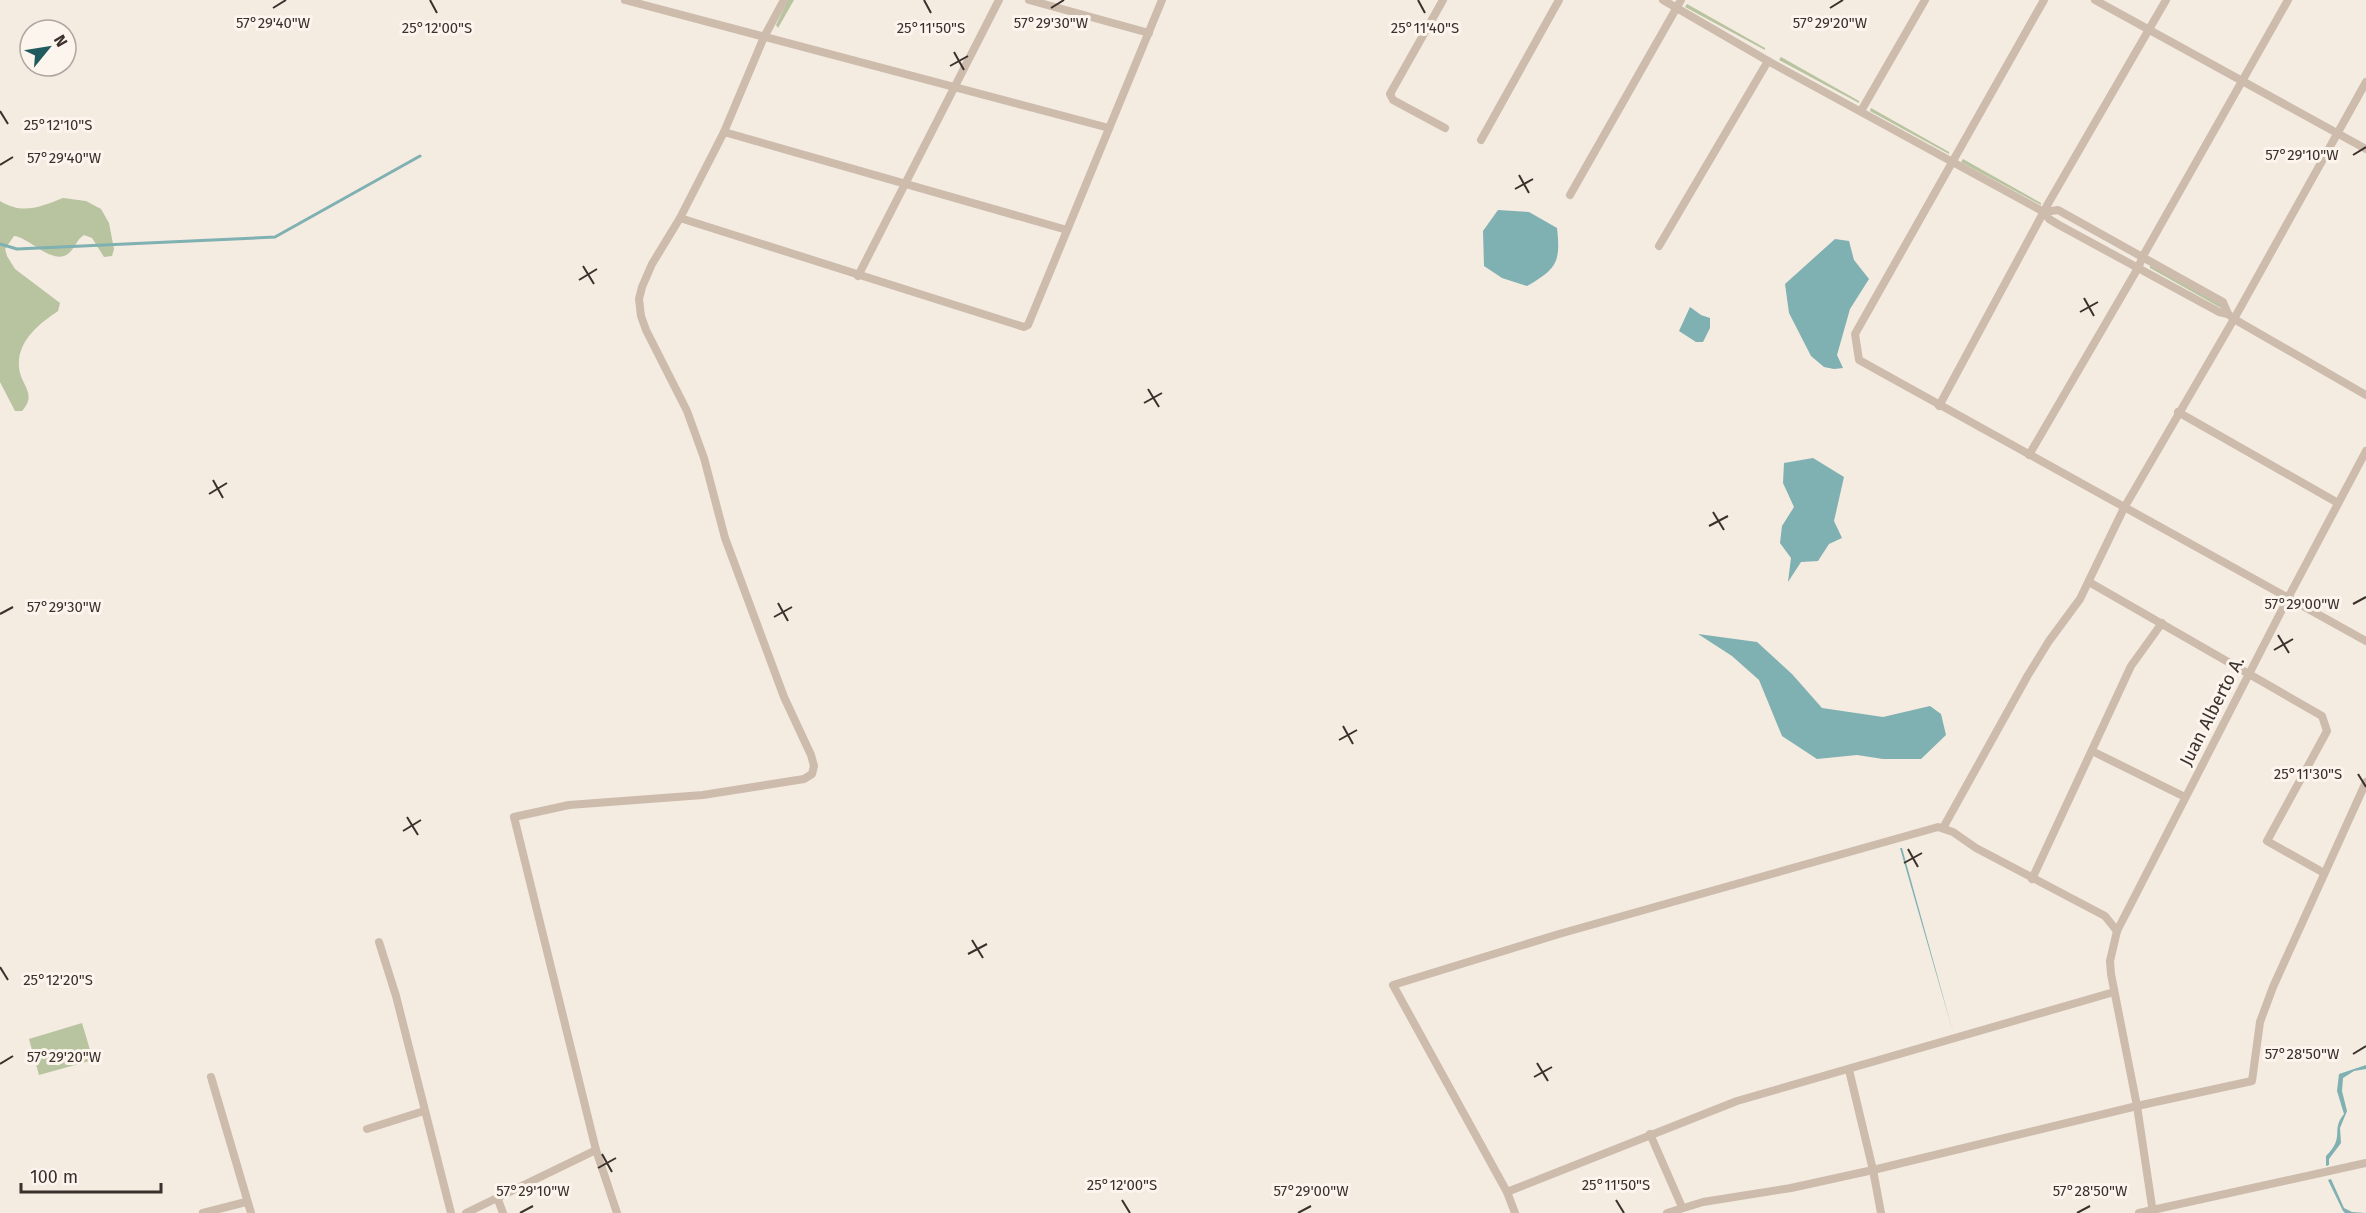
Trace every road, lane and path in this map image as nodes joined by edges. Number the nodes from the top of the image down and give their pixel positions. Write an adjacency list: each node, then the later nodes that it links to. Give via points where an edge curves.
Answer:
1 (625, 0): 17 (street)
2 (784, 0): 17 (street)
3 (999, 0): 21 (street)
4 (1029, 0): 16 (street)
5 (1162, 0): 16 (street)
6 (1443, 0): 24 (street, via 1390,94 1393,100)
7 (1559, 0): 27 (street)
8 (1663, 0): 14 (street)
9 (1924, 0): 22 (street)
10 (2044, 0): 29 (street)
11 (2096, 0): 15 (street)
12 (2166, 0): 15 (street)
13 (2288, 0): 19 (street)
14 (1679, 4): 18 (street); 31 (street)
15 (2149, 29): 19 (street); 32 (street)
16 (1149, 33): 23 (street)
17 (764, 38): 21 (street); 25 (street)
18 (1768, 61): 22 (street); 35 (street)
19 (2242, 80): 26 (street); 36 (street)
20 (2366, 82): 26 (street)
21 (955, 87): 23 (street); 30 (street)
22 (1861, 111): 29 (street)
23 (1109, 128): 34 (street)
24 (1445, 128)
25 (724, 132): 30 (street); 33 (street)
26 (2338, 132): 28 (street); 39 (street)
27 (1481, 140)
28 (2366, 149)
29 (1952, 162): 32 (street); 41 (street, via 1855,334 1859,360)
30 (905, 183): 34 (street); 38 (street)
31 (1570, 195)
32 (2044, 212): 36 (street, via 2058,210); 37 (street, via 2059,225); 41 (street)
33 (680, 218): 38 (street); 67 (street, via 642,287 641,316 687,411 725,538 814,766 812,774 804,779 703,795 570,805 514,817)
34 (1067, 230): 38 (street, via 1031,321 1024,327)
35 (1659, 246)
36 (2142, 256): 37 (street); 39 (street, via 2223,302)
37 (2138, 268): 39 (street); 44 (street)
38 (858, 276)
39 (2231, 316): 40 (street); 42 (street)
40 (2366, 395)
41 (1939, 406): 44 (street)
42 (2178, 412): 45 (street); 46 (street)
43 (2366, 451): 45 (street, Juan Alberto A.)
44 (2029, 455): 46 (street)
45 (2338, 503): 48 (street, Juan Alberto A.)
46 (2124, 508): 47 (street); 48 (street)
47 (2089, 582): 49 (street); 55 (street, via 2028,675)
48 (2288, 598): 50 (street); 51 (street, Juan Alberto A.)
49 (2162, 623): 51 (street); 52 (street, via 2131,666)
50 (2366, 641)
51 (2250, 673): 54 (street, Juan Alberto A.); 56 (street, via 2322,716 2326,724 2327,731 2267,841)
52 (2092, 751): 54 (street); 57 (street)
53 (2366, 782): 56 (street)
54 (2185, 797): 58 (street, Juan Alberto A.)
55 (1943, 828): 57 (street); 70 (street, via 1559,934 1393,985)
56 (2324, 873): 63 (street, via 2260,1022 2252,1081)
57 (2032, 879): 58 (street, via 2105,916)
58 (2117, 931): 60 (street, Juan Alberto A., via 2110,962)
59 (379, 942): 64 (street)
60 (2114, 992): 61 (street); 63 (street, Juan Alberto A.)
61 (1849, 1070): 66 (street, via 1737,1101); 69 (street)
62 (211, 1077): 72 (street)
63 (2137, 1106): 69 (street); 74 (street, Juan Alberto A.)
64 (424, 1112): 65 (street); 77 (street)
65 (367, 1129)
66 (1650, 1134): 70 (street); 73 (street)
67 (596, 1150): 71 (street); 80 (street)
68 (2366, 1163): 74 (street)
69 (1873, 1170): 73 (street); 83 (street)
70 (1507, 1192): 81 (street)
71 (497, 1197): 78 (street); 79 (street)
72 (246, 1202): 75 (street); 76 (street)
73 (1682, 1207): 82 (street)
74 (2153, 1211): 84 (street)
75 (203, 1213)
76 (251, 1213)
77 (451, 1213)
78 (466, 1213)
79 (503, 1213)
80 (617, 1213)
81 (1515, 1213)
82 (1667, 1213)
83 (1881, 1213)
84 (2139, 1213)

